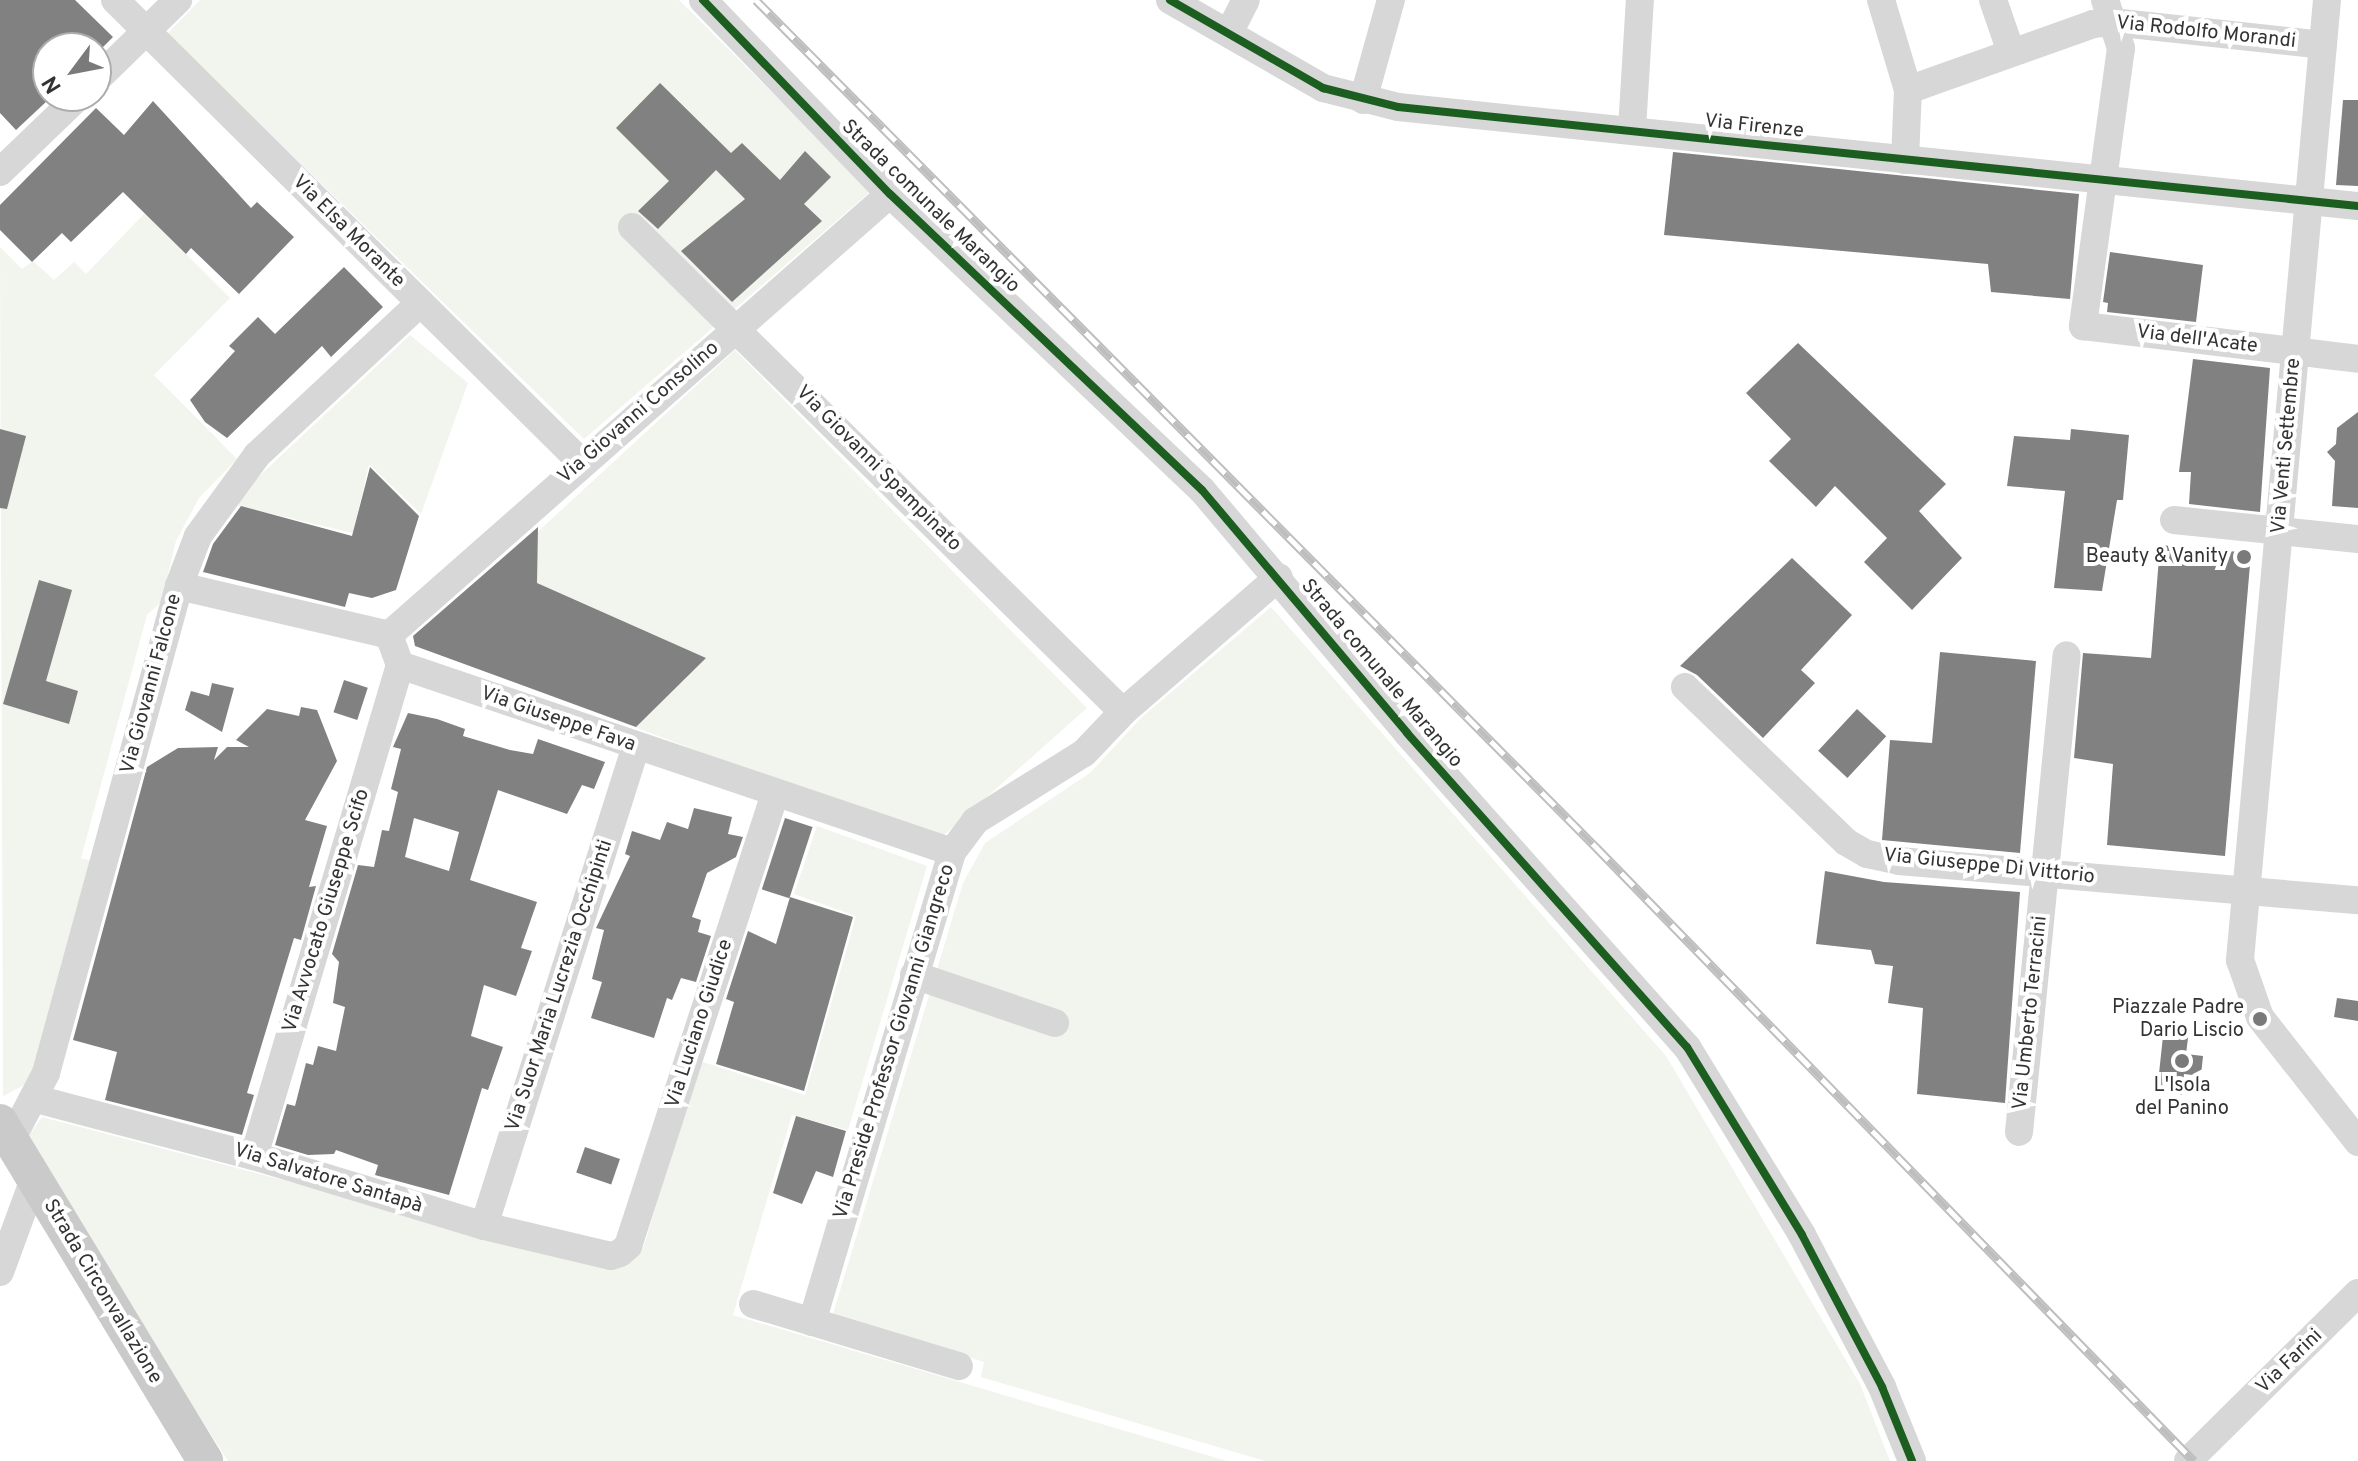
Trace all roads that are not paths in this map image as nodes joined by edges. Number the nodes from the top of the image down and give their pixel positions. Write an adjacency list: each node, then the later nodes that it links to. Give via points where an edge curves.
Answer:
1 (115, 0): 12 (street, Via Elsa Morante)
2 (178, 0): 12 (street)
3 (703, 0): 24 (street, Strada comunale Marangio)
4 (1170, 0): 13 (street, Via Firenze)
5 (1246, 0): 13 (street)
6 (1391, 0): 18 (street)
7 (1640, 0): 20 (street)
8 (1881, 0): 17 (street)
9 (1993, 0): 15 (street)
10 (2327, 0): 14 (street, Via Venti Settembre)
11 (2108, 11): 14 (street, Via Rodolfo Morandi); 15 (street, Via Rodolfo Morandi); 23 (street, via 2121,48)
12 (146, 31): 16 (street); 28 (street, Via Elsa Morante)
13 (1229, 33): 18 (street, Via Firenze, via 1323,88)
14 (2323, 45): 25 (street, Via Venti Settembre)
15 (2011, 52): 17 (street, Via Rodolfo Morandi)
16 (112, 64)
17 (1908, 90): 21 (street)
18 (1363, 100): 20 (street, Via Firenze)
19 (62, 112): 22 (street)
20 (1632, 129): 21 (street, Via Firenze)
21 (1905, 160): 23 (street, Via Firenze)
22 (0, 172)
23 (2106, 180): 25 (street, Via Firenze); 30 (street, Via dell'Acate, via 2083,326)
24 (890, 194): 29 (street, Via Giovanni Consolino); 36 (street, Strada comunale Marangio, via 1202,490)
25 (2309, 204): 26 (street, Via Firenze); 30 (street, Via Venti Settembre)
26 (2358, 206)
27 (632, 227): 29 (street, Via Giovanni Spampinato)
28 (420, 303): 32 (street, Via Elsa Morante); 37 (street, Via Giovanni Falcone, via 233,482 198,536)
29 (736, 328): 32 (street, Via Giovanni Consolino); 42 (street, Via Giovanni Spampinato)
30 (2296, 352): 31 (street, Via dell'Acate); 34 (street, Via Venti Settembre)
31 (2358, 359)
32 (582, 463): 38 (street, Via Giovanni Consolino)
33 (2174, 520): 34 (street)
34 (2280, 530): 35 (street); 47 (street, Via Venti Settembre)
35 (2358, 539)
36 (1279, 577): 42 (street, Via Preside Professor Giovanni Giangreco); 65 (street, Strada comunale Marangio, via 1407,733 1687,1047 1802,1235 1882,1387)
37 (179, 586): 38 (street); 51 (street, Via Giovanni Falcone)
38 (389, 635): 40 (street)
39 (2067, 655): 46 (street, Via Umberto Terracini)
40 (400, 665): 43 (street, Via Giuseppe Fava); 55 (street, Via Avvocato Giuseppe Scifo)
41 (1685, 687): 46 (street, Via Giuseppe Di Vittorio, via 1846,842 1867,854)
42 (1123, 712): 45 (street, Via Preside Professor Giovanni Giangreco, via 1084,753 975,821)
43 (636, 746): 44 (street, Via Giuseppe Fava); 57 (street, Via Suor Maria Lucrezia Occhipinti)
44 (775, 793): 45 (street, Via Giuseppe Fava); 58 (street, Via Luciano Giudice, via 628,1246)
45 (952, 852): 49 (street, Via Preside Professor Giovanni Giangreco)
46 (2045, 874): 47 (street, Via Giuseppe Di Vittorio); 53 (street, Via Umberto Terracini)
47 (2247, 892): 48 (street, Via Giuseppe Di Vittorio); 54 (street, Via Venti Settembre, via 2240,960 2250,999)
48 (2358, 900)
49 (914, 975): 50 (street); 62 (street, Via Preside Professor Giovanni Giangreco)
50 (1055, 1023)
51 (36, 1099): 52 (street, Via Giovanni Falcone); 55 (street, Via Salvatore Santapà)
52 (5, 1131): 56 (main road, Strada Circonvallazione)
53 (2019, 1132)
54 (2358, 1142)
55 (254, 1156): 57 (street, Via Salvatore Santapà)
56 (34, 1179): 59 (street); 64 (main road, Strada Circonvallazione)
57 (484, 1226): 58 (street, Via Salvatore Santapà, via 611,1256)
58 (620, 1253)
59 (0, 1272)
60 (2358, 1293): 66 (street, Via Farini)
61 (753, 1304): 62 (street)
62 (812, 1322): 63 (street)
63 (959, 1366)
64 (205, 1461)
65 (1912, 1461)
66 (2188, 1461)

